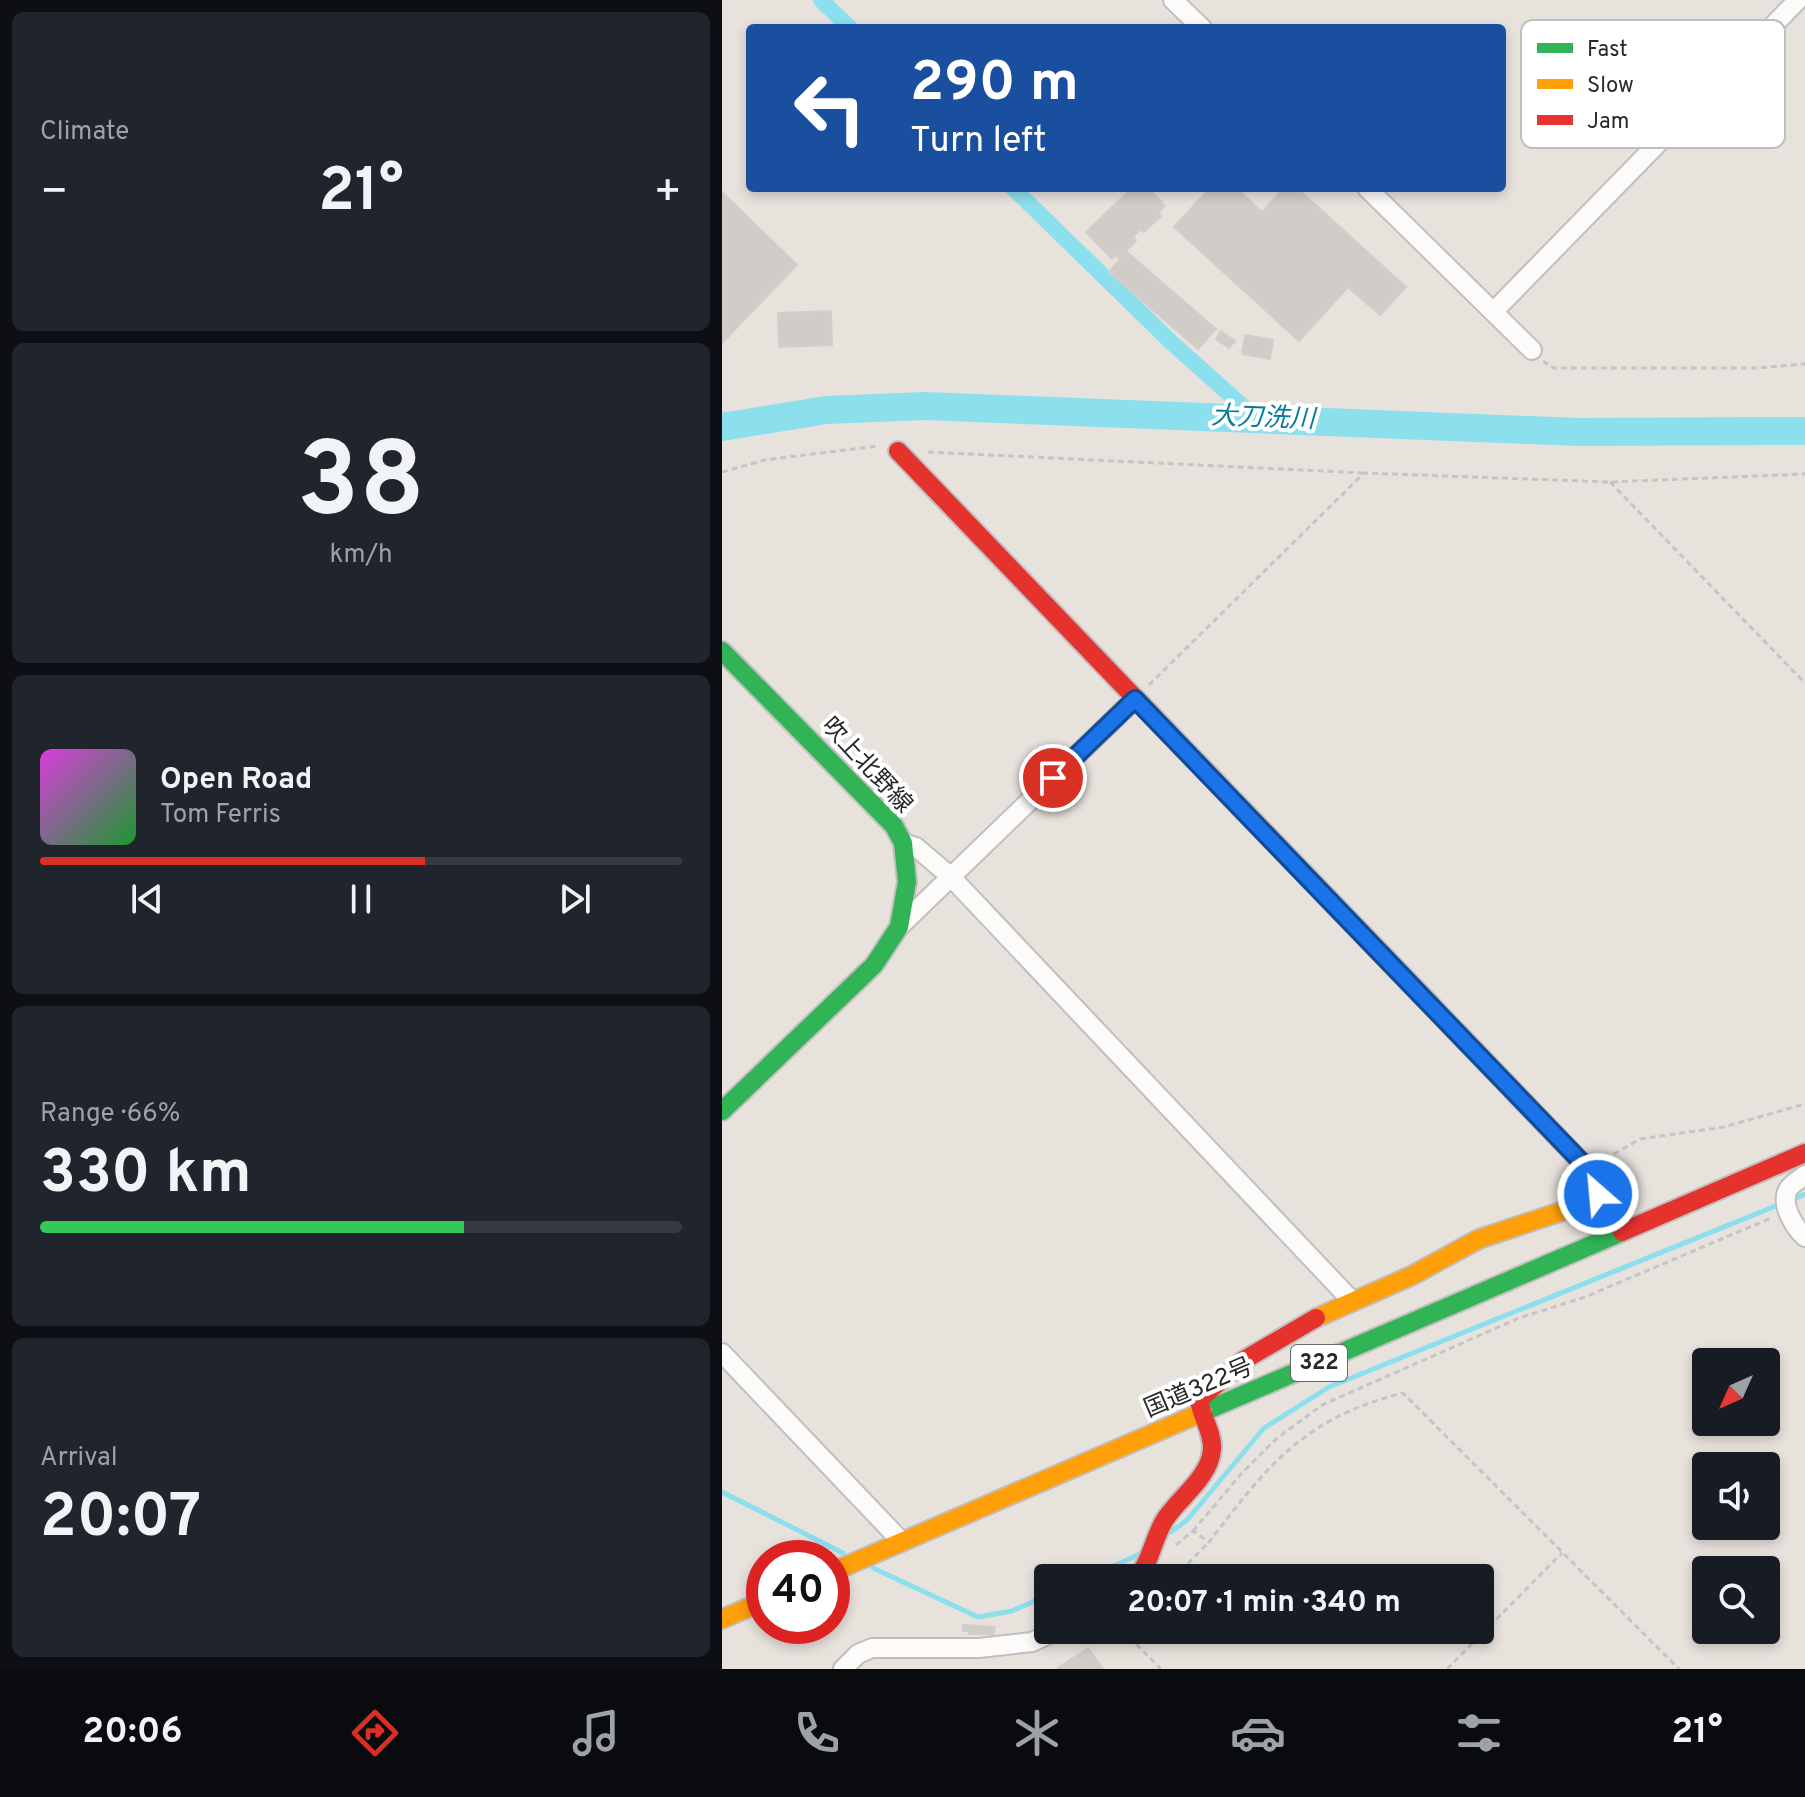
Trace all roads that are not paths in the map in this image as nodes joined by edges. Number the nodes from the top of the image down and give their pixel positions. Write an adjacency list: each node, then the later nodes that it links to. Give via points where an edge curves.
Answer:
1 (1173, 0): 4 (street)
2 (1798, 0): 3 (street)
3 (1778, 20)
4 (1198, 24)
5 (1653, 148): 7 (street)
6 (1371, 192): 7 (street)
7 (1494, 311): 8 (street)
8 (1532, 350)
9 (898, 451): 11 (main road)
10 (722, 651): 12 (main road, 吹上北野線, via 894,826)
11 (1135, 699): 13 (street); 19 (main road, via 1600,1185 1590,1202 1477,1240)
12 (903, 843): 13 (street, via 916,847); 14 (main road, 吹上北野線, via 907,882)
13 (951, 877): 14 (street); 19 (street)
14 (899, 927): 15 (main road, 吹上北野線, via 874,965)
15 (722, 1111)
16 (1805, 1153): 21 (main road, 国道322号 / 322)
17 (1805, 1175): 18 (street, via 1786,1195 1788,1211)
18 (1805, 1237)
19 (1352, 1301): 21 (main road, via 1243,1359 1199,1400)
20 (722, 1353): 22 (street)
21 (1200, 1414): 22 (main road, 国道322号 / 322); 24 (main road, via 1211,1436 1212,1453 1200,1478 1163,1522)
22 (902, 1542): 23 (main road, 国道322号 / 322)
23 (850, 1564)
24 (1149, 1564)
25 (746, 1609): 26 (main road)
26 (722, 1619)
27 (1034, 1641): 28 (street, via 979,1648 872,1648)
28 (843, 1669)

